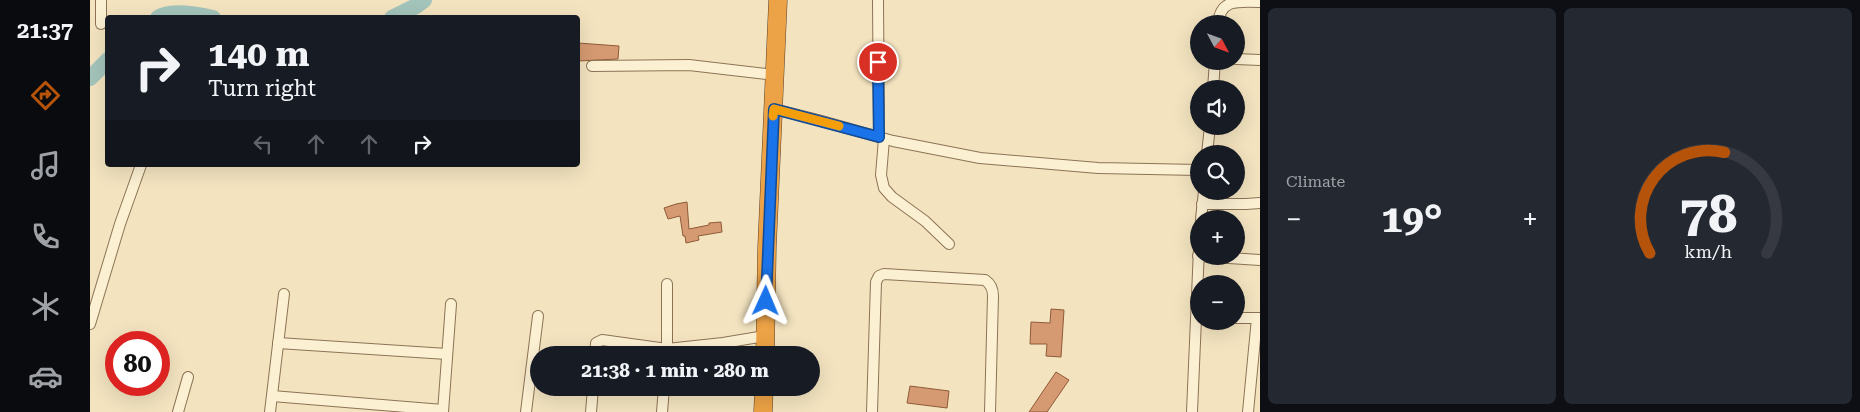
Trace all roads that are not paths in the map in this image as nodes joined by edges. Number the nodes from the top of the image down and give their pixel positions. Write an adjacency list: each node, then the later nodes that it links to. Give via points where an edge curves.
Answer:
1 (100, 0): 6 (street)
2 (778, 0): 10 (highway)
3 (878, 0): 12 (street)
4 (1260, 2): 5 (street, via 1228,1)
5 (1218, 15)
6 (101, 24)
7 (1245, 59): 8 (street)
8 (1260, 60)
9 (592, 66): 10 (street, via 689,65)
10 (775, 74): 11 (highway)
11 (774, 109): 12 (street); 30 (highway)
12 (881, 138): 14 (street, via 980,158 1098,168); 19 (street, via 884,188)
13 (140, 167): 28 (street)
14 (1190, 170)
15 (1203, 200): 17 (street)
16 (1260, 203): 17 (street)
17 (1202, 204): 18 (street)
18 (1202, 210)
19 (949, 244)
20 (1245, 259): 21 (street)
21 (1260, 260)
22 (667, 284): 34 (street)
23 (284, 294): 31 (street)
24 (451, 304): 37 (street)
25 (538, 316): 46 (street)
26 (1245, 318): 27 (street)
27 (1259, 318): 53 (street)
28 (90, 324)
29 (1196, 330): 52 (street)
30 (765, 336): 35 (street); 36 (highway)
31 (278, 343): 37 (street); 39 (street)
32 (596, 346): 33 (street, via 602,340)
33 (634, 346)
34 (667, 346)
35 (704, 346)
36 (765, 346)
37 (447, 354): 43 (street)
38 (188, 377): 44 (street)
39 (272, 396): 43 (street); 45 (street)
40 (593, 396): 47 (street)
41 (663, 396): 48 (street)
42 (764, 396): 49 (highway)
43 (443, 411)
44 (178, 412)
45 (270, 412)
46 (526, 412)
47 (592, 412)
48 (662, 412)
49 (764, 412)
50 (872, 412): 51 (street, via 876,282 884,274 985,280 989,283 993,289)
51 (990, 412)
52 (1192, 412)
53 (1248, 412)

